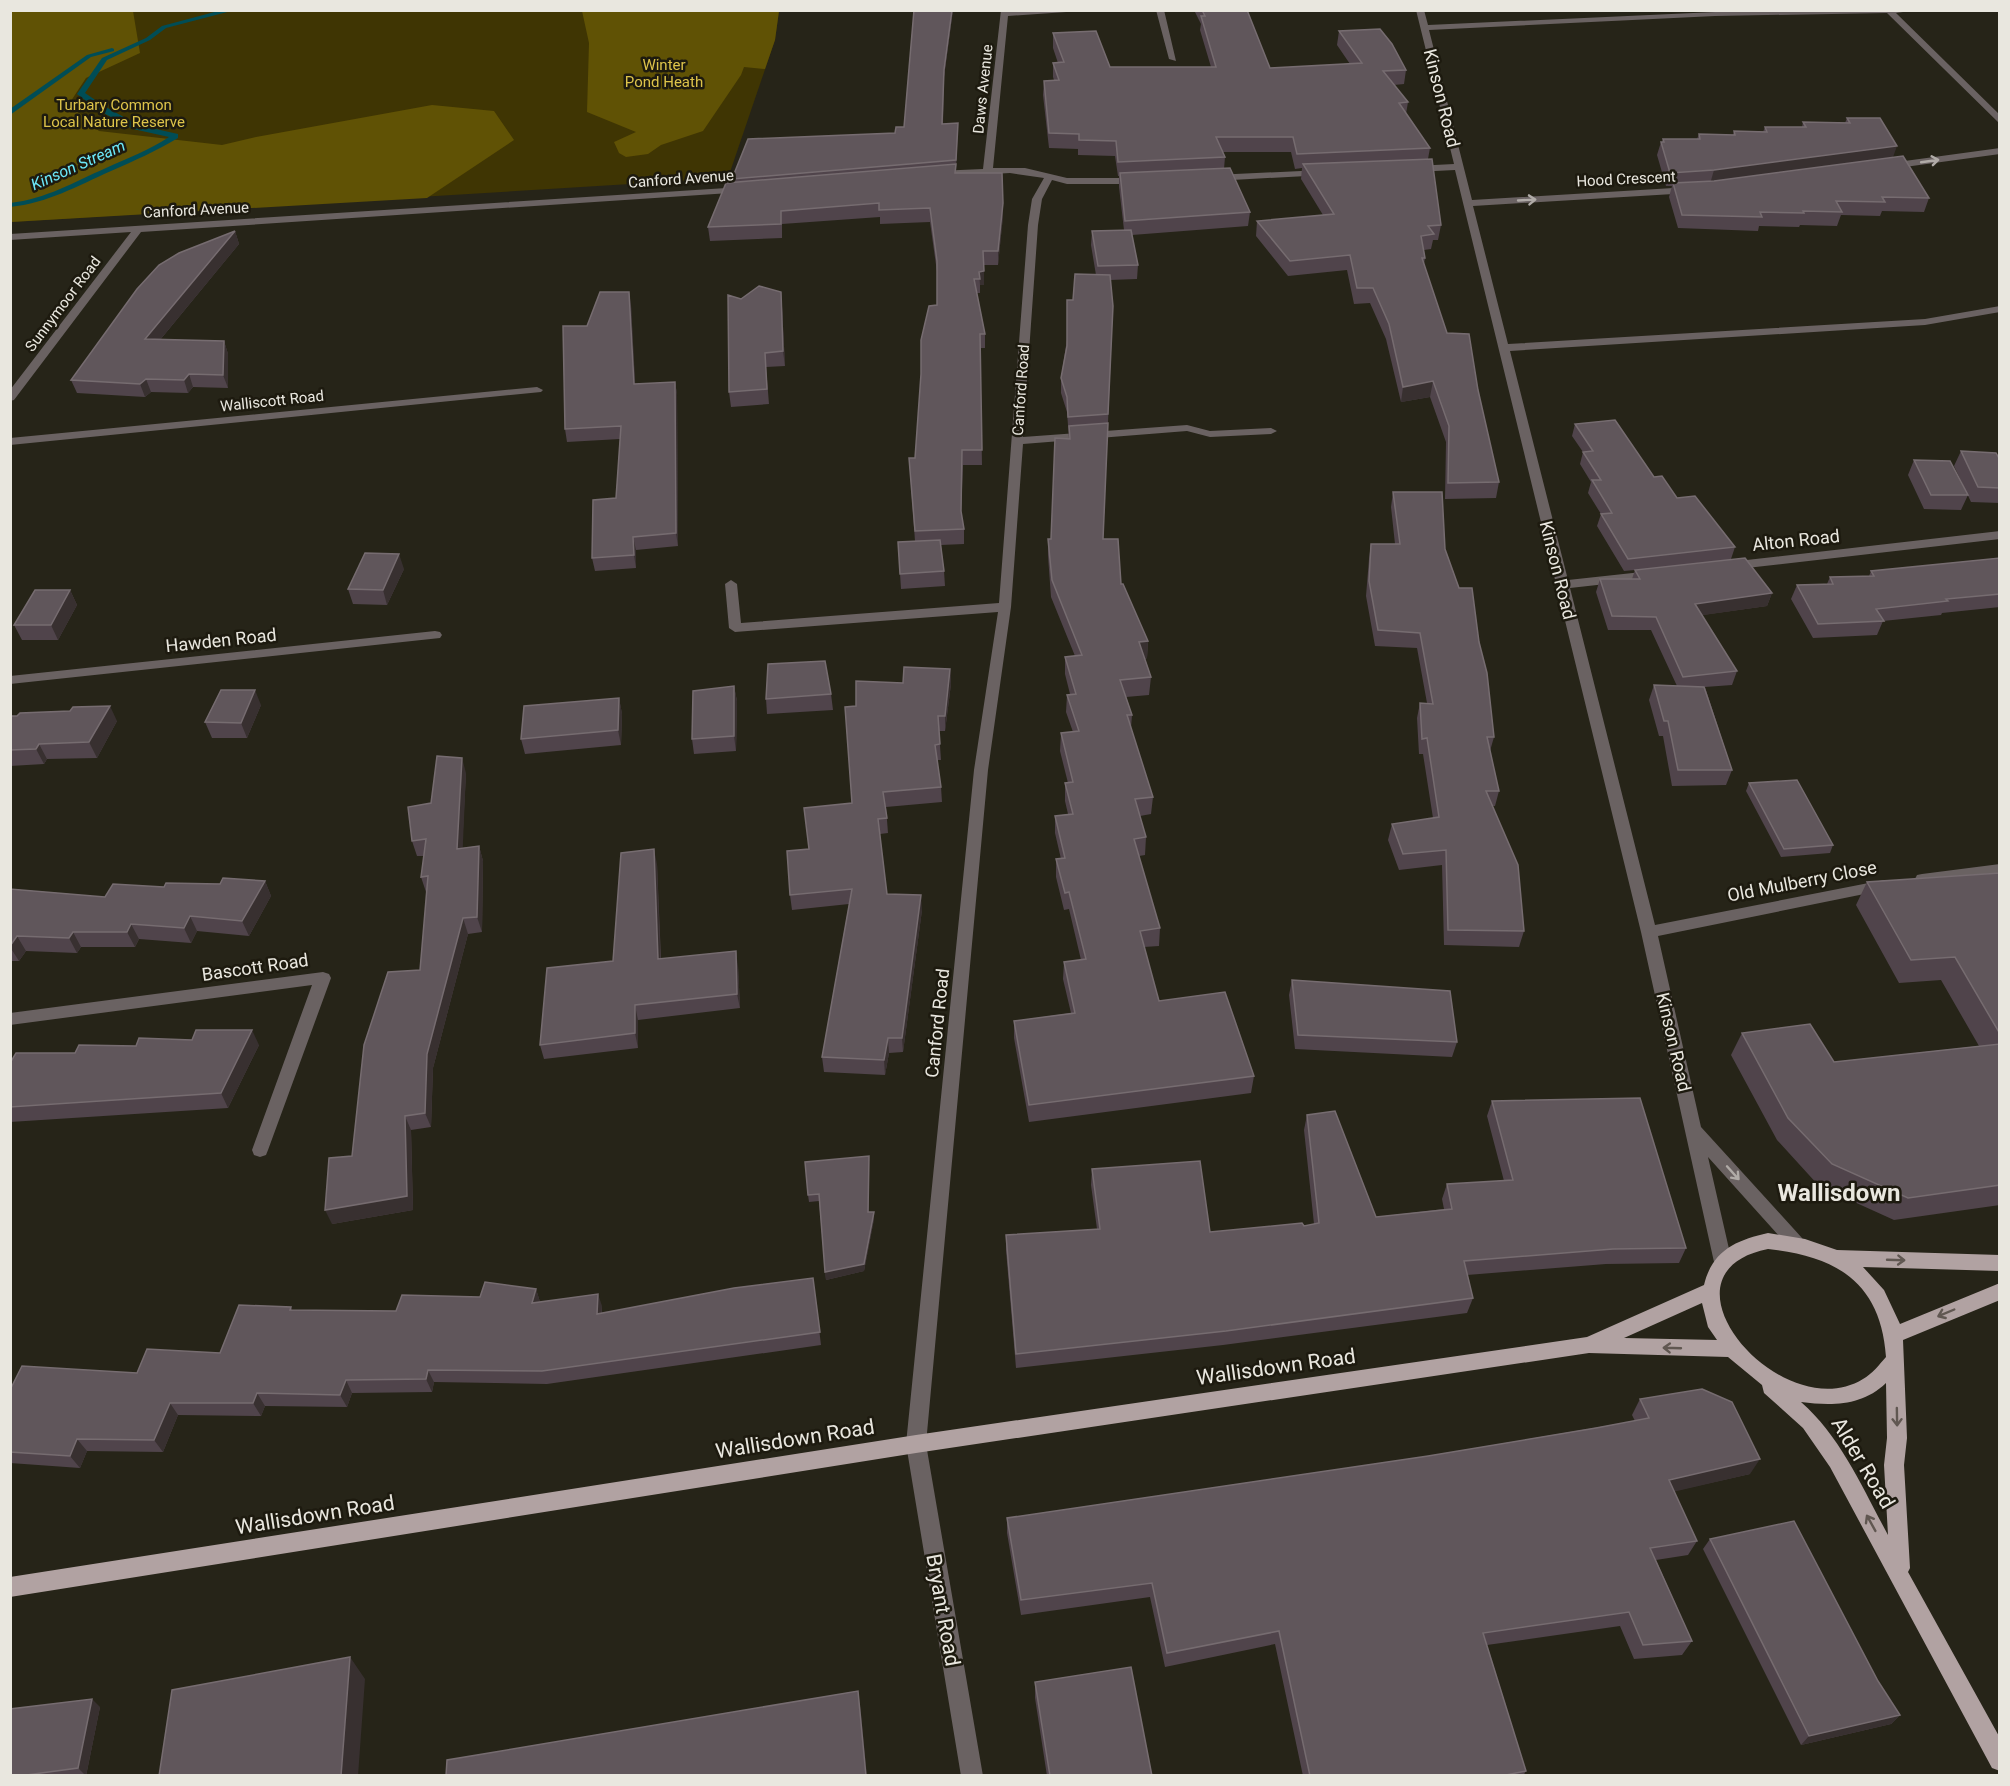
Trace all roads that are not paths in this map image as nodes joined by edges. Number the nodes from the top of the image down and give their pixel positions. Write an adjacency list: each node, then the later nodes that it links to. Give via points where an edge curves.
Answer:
1 (1091, 10): 5 (street)
2 (1160, 10): 9 (street)
3 (1420, 10): 8 (street, Kinson Road)
4 (1913, 10): 7 (street)
5 (1005, 12): 14 (street, Daws Avenue)
6 (1714, 12): 7 (street); 8 (street)
7 (1890, 12): 10 (street)
8 (1424, 28): 12 (street, Kinson Road)
9 (1173, 59)
10 (2000, 121)
11 (2000, 152): 13 (street, one-way to 11)
12 (1460, 167): 15 (street); 23 (street, Kinson Road)
13 (1874, 168)
14 (988, 170): 17 (street); 18 (street, via 1025,171)
15 (1403, 170)
16 (1335, 173): 19 (street)
17 (930, 174)
18 (1049, 177): 20 (street, via 1088,183); 31 (street, Canford Road, via 1037,199 1033,225)
19 (1207, 178)
20 (1151, 181)
21 (754, 189): 24 (street, Canford Avenue)
22 (1700, 190): 23 (street, Hood Crescent, one-way to 22)
23 (1469, 203): 27 (street, Kinson Road)
24 (140, 228): 25 (street, Canford Avenue); 29 (street, Sunnymoor Road)
25 (10, 237)
26 (2000, 309): 27 (street, via 1925,322)
27 (1504, 348): 37 (street, Kinson Road)
28 (537, 390): 32 (street, Walliscott Road)
29 (10, 398)
30 (1271, 431): 31 (street, via 1210,434 1187,428)
31 (1017, 441): 38 (street, Canford Road)
32 (10, 442)
33 (2000, 535): 34 (street, Alton Road)
34 (1716, 567)
35 (1668, 573): 37 (street)
36 (730, 584): 38 (street, via 735,628)
37 (1562, 585): 42 (street, Kinson Road)
38 (1005, 607): 56 (street, Canford Road, via 981,770)
39 (435, 635): 40 (street, Hawden Road)
40 (10, 680)
41 (2000, 869): 42 (street, Old Mulberry Close, via 1902,881)
42 (1649, 932): 44 (street, Kinson Road)
43 (10, 1019): 45 (street, Bascott Road, via 323,978)
44 (1694, 1129): 46 (street, Kinson Road, one-way to 46); 48 (street, Kinson Road)
45 (260, 1150)
46 (1796, 1243): 47 (main road); 48 (main road, via 1768,1241 1742,1248)
47 (1837, 1258): 49 (main road, one-way to 49); 52 (main road, via 1876,1293 1888,1314)
48 (1723, 1262): 50 (main road)
49 (2000, 1263)
50 (1711, 1290): 53 (main road, Wallisdown Road); 54 (main road, via 1711,1310 1718,1330)
51 (2000, 1291): 52 (main road, one-way to 52)
52 (1893, 1336): 55 (main road)
53 (1589, 1346): 54 (main road, Wallisdown Road, one-way to 53); 56 (main road, Wallisdown Road)
54 (1737, 1356): 55 (main road, via 1768,1380 1820,1397 1846,1396 1867,1388); 57 (main road, Alder Road, one-way to 54, via 1837,1461 1810,1422)
55 (1895, 1359): 57 (main road, Alder Road, one-way to 57, via 1894,1465)
56 (916, 1444): 58 (main road, Wallisdown Road); 60 (street, Bryant Road)
57 (1900, 1574): 59 (main road, Alder Road)
58 (10, 1587)
59 (2000, 1760)
60 (972, 1776)

